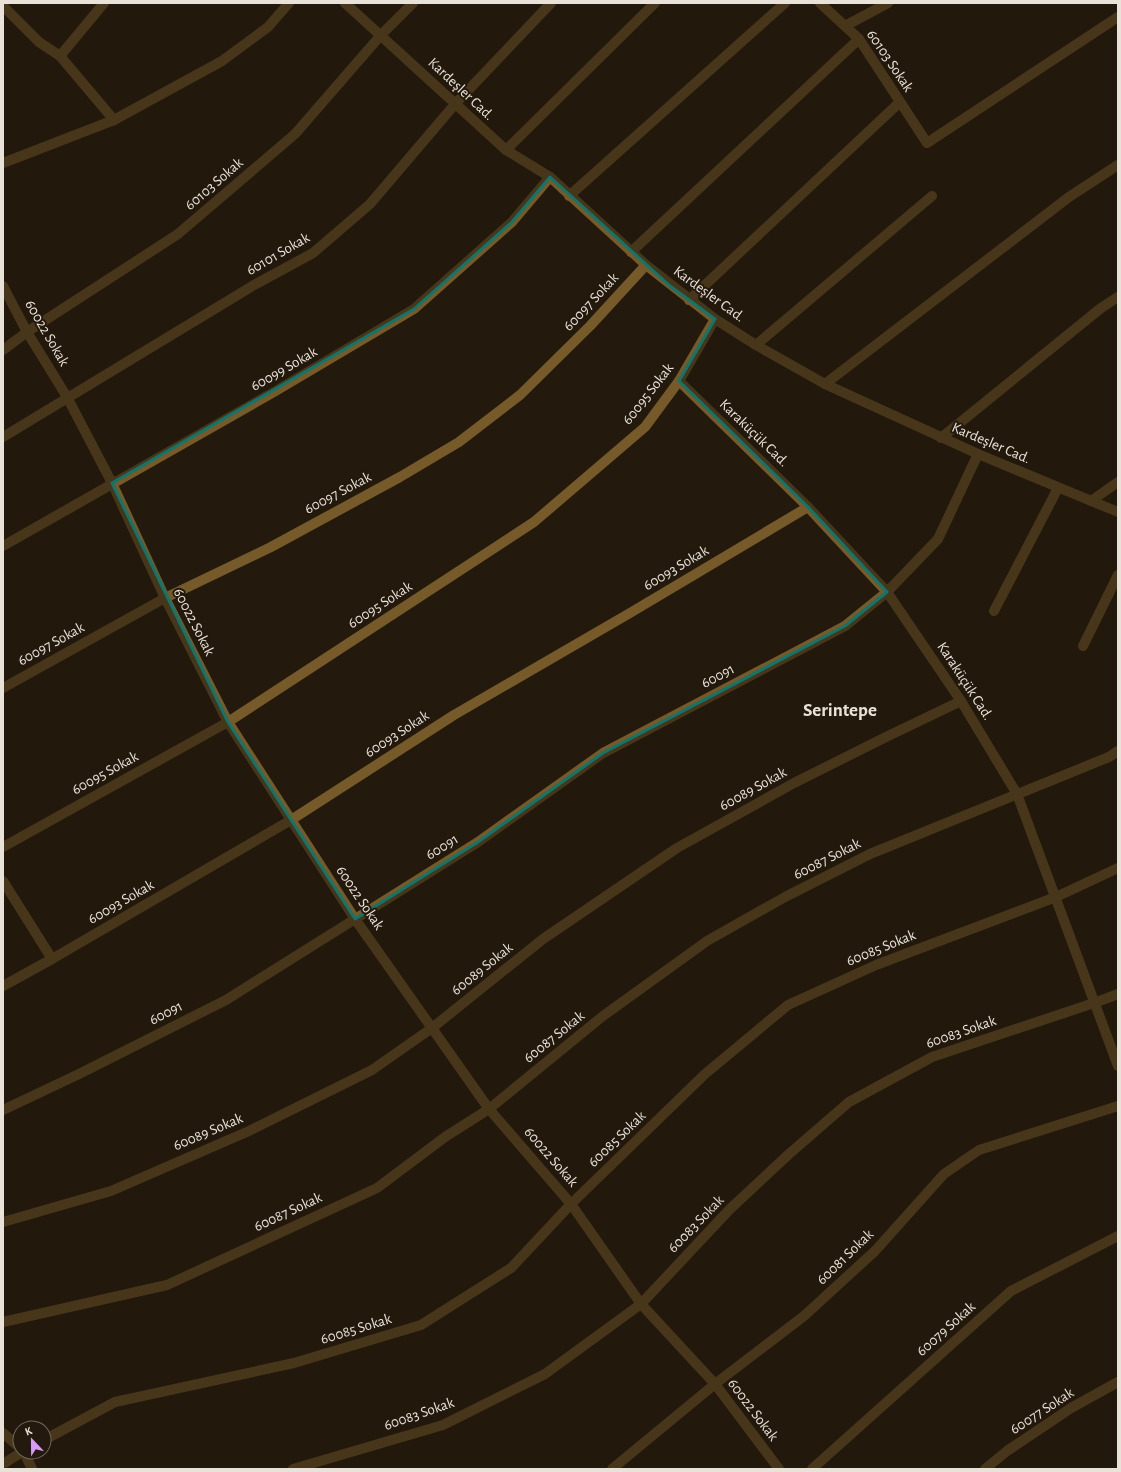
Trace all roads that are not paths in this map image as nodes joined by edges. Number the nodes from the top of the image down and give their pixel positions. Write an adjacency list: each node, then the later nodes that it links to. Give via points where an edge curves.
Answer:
1 (104, 3): 15 (street)
2 (289, 3): 18 (street, via 268,27 222,61)
3 (345, 3): 13 (street, Kardeşler Cad.)
4 (413, 3): 13 (street, 60103 Sokak)
5 (551, 3): 17 (street, 60101 Sokak)
6 (655, 3): 19 (street)
7 (785, 3): 23 (street)
8 (820, 3): 12 (street, 60103 Sokak)
9 (888, 3): 12 (street)
10 (5, 10): 15 (street, via 39,42)
11 (1118, 17): 16 (street, 60103 Sokak, via 927,143)
12 (845, 26): 14 (street, 60103 Sokak)
13 (381, 35): 17 (street, Kardeşler Cad.); 31 (street, 60103 Sokak, via 295,134 178,234)
14 (859, 39): 16 (street, 60103 Sokak); 25 (street)
15 (60, 56): 18 (street)
16 (900, 102): 29 (street)
17 (456, 103): 19 (street, Kardeşler Cad.); 36 (street, 60101 Sokak, via 370,204 313,254 254,285)
18 (114, 120): 20 (street)
19 (506, 150): 22 (street, Kardeşler Cad.)
20 (3, 163)
21 (1118, 166): 35 (street, via 1070,197)
22 (550, 177): 23 (street, Kardeşler Cad.); 41 (street, 60099 Sokak, via 512,222 414,309 274,392)
23 (569, 196): 25 (street, Kardeşler Cad.)
24 (932, 196): 32 (street)
25 (631, 252): 26 (street, Kardeşler Cad.)
26 (646, 265): 29 (street, Kardeşler Cad.); 49 (street, 60097 Sokak, via 590,326 520,395 459,442 277,543)
27 (3, 286): 31 (street, 60022 Sokak)
28 (1118, 297): 38 (street)
29 (690, 300): 30 (street, Kardeşler Cad.)
30 (715, 319): 32 (street, Kardeşler Cad.); 34 (street, 60095 Sokak)
31 (27, 332): 33 (street, 60103 Sokak); 36 (street, 60022 Sokak)
32 (756, 345): 35 (street, Kardeşler Cad.)
33 (3, 350)
34 (679, 381): 44 (street, Karaküçük Cad.); 54 (street, 60095 Sokak, via 645,427 534,522)
35 (825, 384): 38 (street, Kardeşler Cad.)
36 (67, 397): 37 (street, 60101 Sokak); 41 (street, 60022 Sokak)
37 (3, 437)
38 (941, 438): 39 (street, Kardeşler Cad.)
39 (978, 454): 42 (street, Kardeşler Cad.); 48 (street, 60091, via 938,539)
40 (1118, 482): 43 (street)
41 (112, 483): 46 (street, 60099 Sokak); 49 (street, 60022 Sokak)
42 (1058, 488): 43 (street, Kardeşler Cad.); 50 (street)
43 (1091, 501): 45 (street, Kardeşler Cad.)
44 (808, 507): 48 (street, Karaküçük Cad.); 57 (street, 60093 Sokak, via 454,715)
45 (1118, 512)
46 (3, 546)
47 (1118, 574): 51 (street)
48 (887, 592): 53 (street, Karaküçük Cad.); 62 (street, 60091, via 845,626 603,753 478,842)
49 (165, 598): 52 (street, 60097 Sokak); 54 (street, 60022 Sokak)
50 (994, 611)
51 (1083, 646)
52 (3, 688)
53 (961, 701): 56 (street, Karaküçük Cad.); 67 (street, 60089 Sokak, via 794,783 676,848 543,940)
54 (228, 722): 57 (street, 60022 Sokak); 58 (street, 60095 Sokak)
55 (1118, 751): 56 (street, 60087 Sokak)
56 (1017, 794): 61 (street, Karaküçük Cad.); 70 (street, 60087 Sokak, via 870,854 785,897 707,941 603,1016)
57 (291, 820): 62 (street, 60022 Sokak); 63 (street, 60093 Sokak)
58 (3, 847)
59 (1118, 868): 61 (street, 60085 Sokak)
60 (3, 881): 63 (street)
61 (1056, 898): 66 (street, Karaküçük Cad.); 72 (street, 60085 Sokak, via 876,965 788,1005 705,1074)
62 (355, 919): 67 (street, 60022 Sokak); 71 (street, 60091, via 226,1000)
63 (52, 959): 64 (street, 60093 Sokak)
64 (3, 986)
65 (1118, 994): 66 (street, 60083 Sokak)
66 (1094, 1003): 68 (street, Karaküçük Cad.); 75 (street, 60083 Sokak, via 932,1057 849,1102 730,1209)
67 (432, 1028): 70 (street, 60022 Sokak); 73 (street, 60089 Sokak, via 372,1070 249,1131 110,1191)
68 (1118, 1066)
69 (1118, 1106): 78 (street, 60081 Sokak, via 980,1150 944,1174 875,1251 804,1316)
70 (489, 1109): 72 (street, 60022 Sokak); 76 (street, 60087 Sokak, via 445,1137 376,1188 167,1285)
71 (3, 1110)
72 (571, 1204): 75 (street, 60022 Sokak); 80 (street, 60085 Sokak, via 511,1268 421,1325 294,1363 115,1402)
73 (3, 1222)
74 (1118, 1236): 89 (street, 60079 Sokak, via 1011,1291)
75 (641, 1304): 78 (street, 60022 Sokak); 86 (street, 60083 Sokak, via 545,1374 443,1425)
76 (3, 1322)
77 (1118, 1382): 90 (street, 60077 Sokak, via 1071,1408)
78 (714, 1384): 87 (street, 60081 Sokak); 88 (street, 60022 Sokak)
79 (3, 1433): 81 (street)
80 (52, 1436)
81 (12, 1441)
82 (12, 1459): 84 (street)
83 (27, 1460): 85 (street)
84 (3, 1464)
85 (32, 1469)
86 (293, 1469)
87 (612, 1469)
88 (779, 1469)
89 (812, 1469)
90 (984, 1469)

